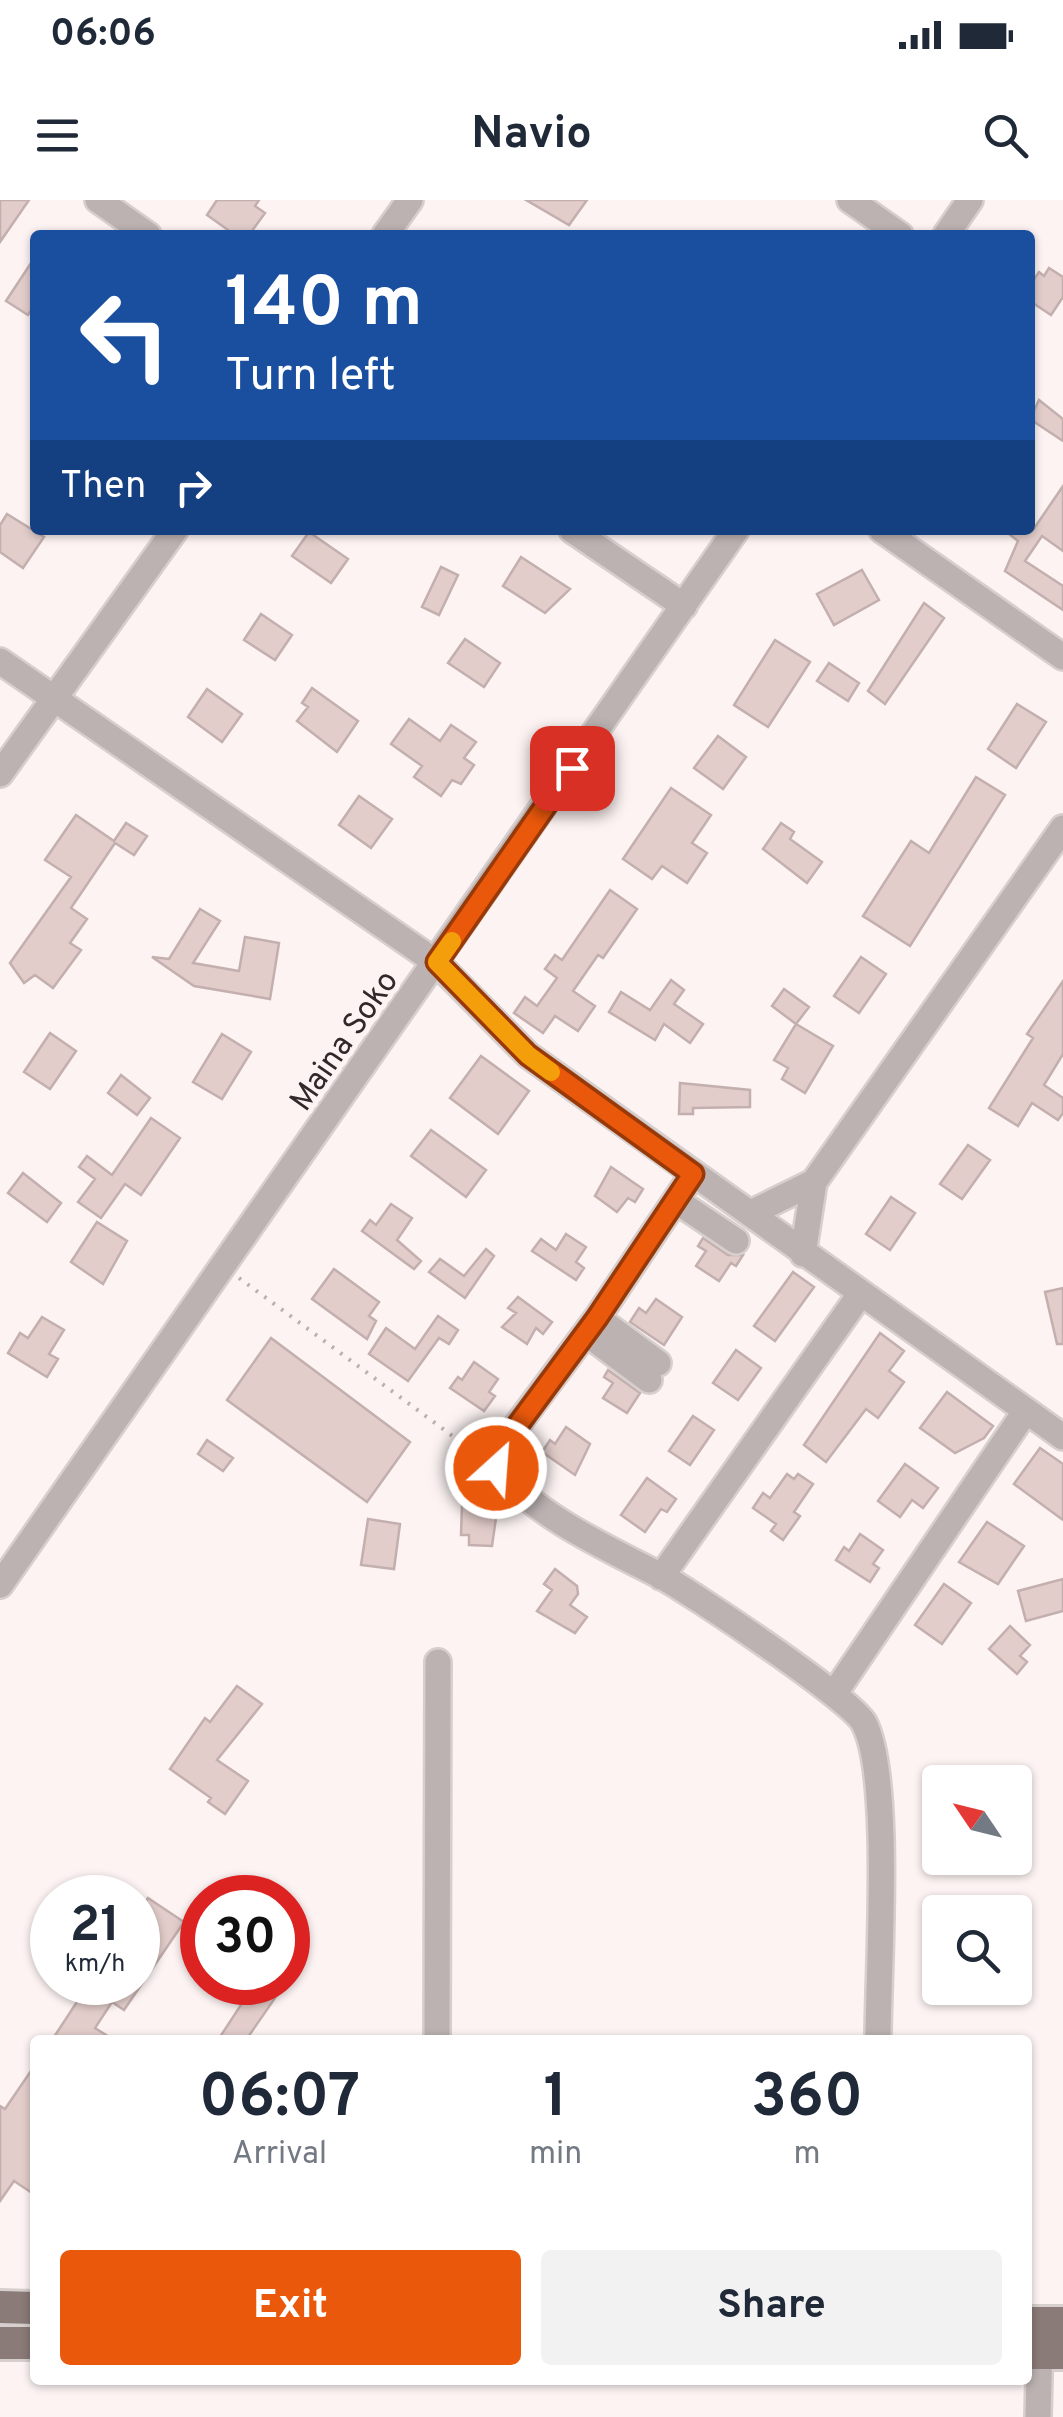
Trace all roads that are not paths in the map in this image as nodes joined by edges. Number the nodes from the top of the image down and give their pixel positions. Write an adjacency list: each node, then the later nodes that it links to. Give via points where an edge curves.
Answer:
1 (98, 200): 5 (street)
2 (410, 200): 6 (street)
3 (850, 200): 7 (street)
4 (970, 200): 8 (street)
5 (141, 230)
6 (389, 230)
7 (893, 230)
8 (949, 230)
9 (172, 535): 16 (street)
10 (579, 535): 13 (street)
11 (733, 535): 13 (street, Maina Soko)
12 (889, 535): 14 (street)
13 (684, 606): 19 (street, Maina Soko)
14 (1063, 658)
15 (0, 662): 16 (street)
16 (54, 698): 17 (street); 19 (street)
17 (0, 774)
18 (1063, 828): 21 (street)
19 (437, 962): 20 (street, via 528,1055); 32 (street, Maina Soko)
20 (693, 1174): 22 (street); 23 (street)
21 (814, 1182): 23 (street); 25 (street)
22 (678, 1202): 24 (street); 27 (street)
23 (750, 1213): 25 (street)
24 (736, 1241)
25 (803, 1254): 26 (street)
26 (861, 1293): 29 (street); 31 (street)
27 (591, 1326): 28 (street); 31 (street, via 498,1452 496,1468 594,1542)
28 (653, 1371)
29 (1024, 1412): 30 (street); 34 (street)
30 (1063, 1437)
31 (661, 1576): 34 (street)
32 (0, 1585)
33 (438, 1662): 35 (street)
34 (834, 1694): 36 (street, via 861,1718 873,1742 879,1793)
35 (437, 2035)
36 (878, 2035)
37 (0, 2307): 38 (main road)
38 (30, 2308)
39 (1043, 2338): 42 (street)
40 (0, 2343): 41 (main road)
41 (30, 2343)
42 (1038, 2417)

